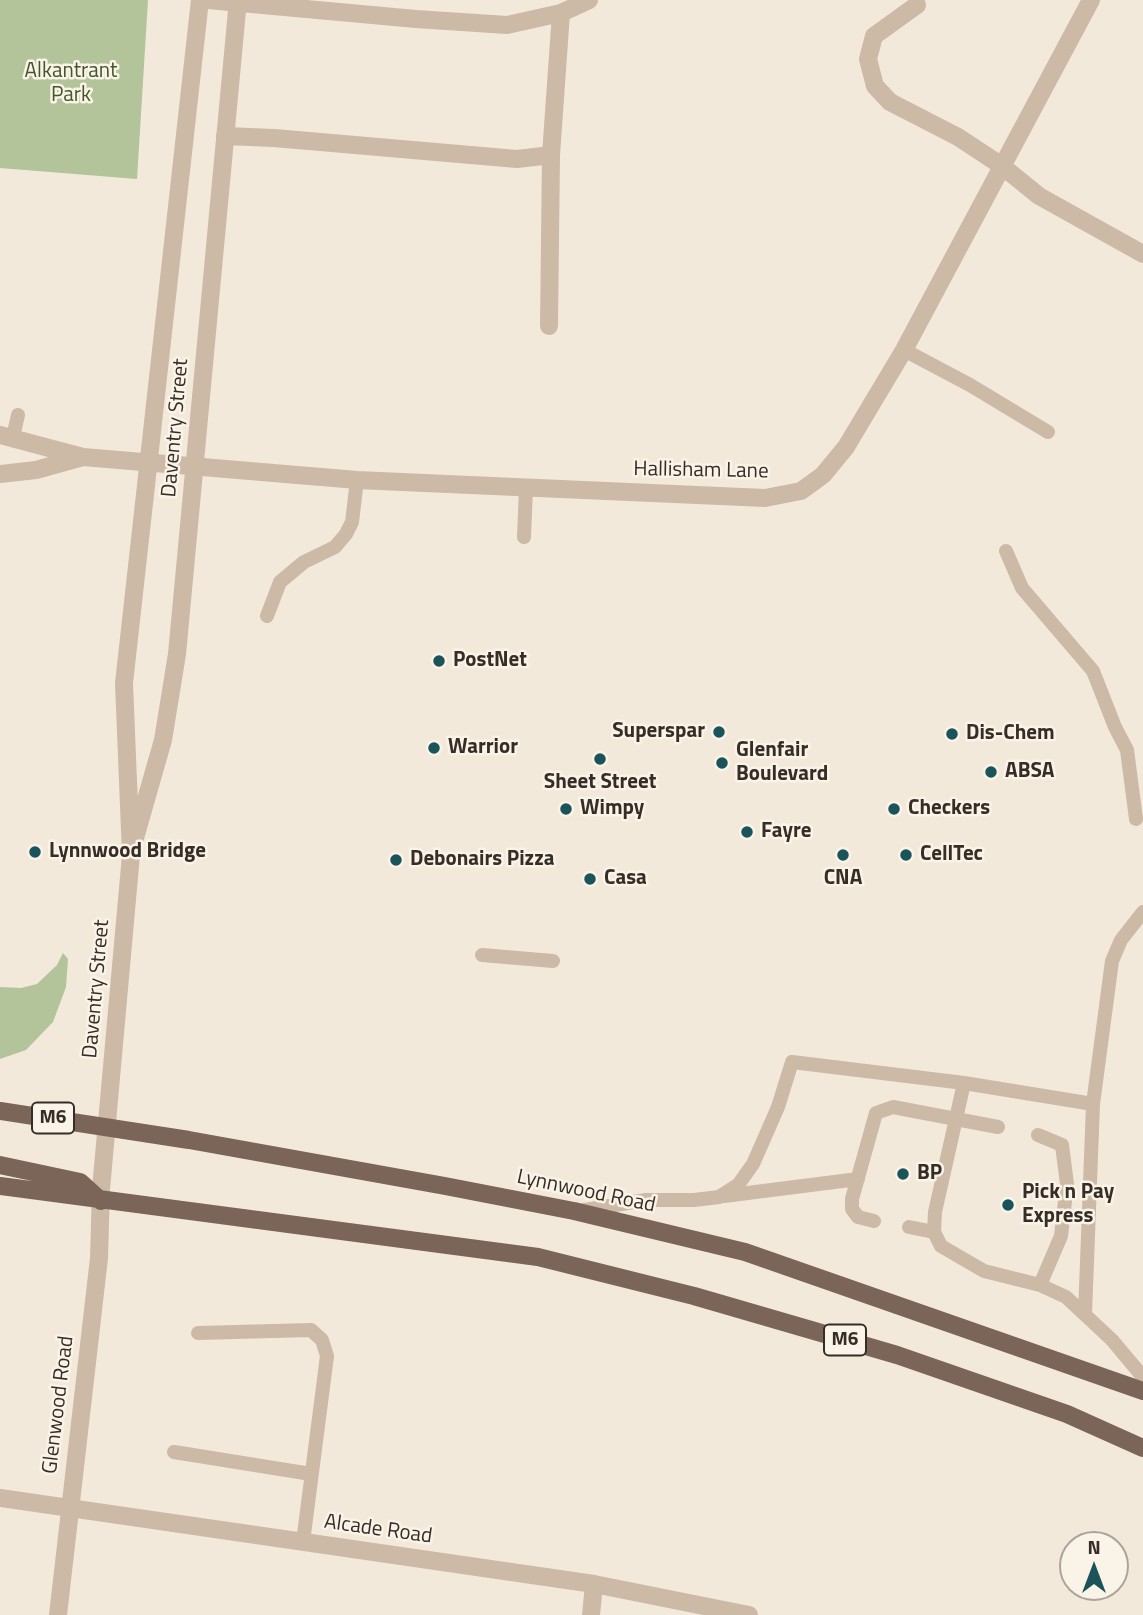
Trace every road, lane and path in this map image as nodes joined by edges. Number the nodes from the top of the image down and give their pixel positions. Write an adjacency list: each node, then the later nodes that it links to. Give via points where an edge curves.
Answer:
1 (200, 0): 18 (street, Daventry Street)
2 (208, 0): 5 (street)
3 (589, 0): 7 (street)
4 (1091, 0): 10 (street, Hallisham Lane)
5 (238, 2): 7 (street, via 507,24); 8 (street, Daventry Street)
6 (917, 5): 10 (street, via 874,36 868,60 875,86 890,102)
7 (561, 13): 9 (street)
8 (225, 136): 9 (street, via 517,159); 19 (street, Daventry Street)
9 (551, 155): 12 (street)
10 (1002, 166): 11 (street, via 1039,196); 13 (street, Hallisham Lane)
11 (1143, 254)
12 (549, 326)
13 (904, 350): 15 (lane); 22 (street, Hallisham Lane, via 846,447 823,475 801,491 765,498)
14 (18, 415): 16 (lane)
15 (1048, 432)
16 (6, 436): 17 (street)
17 (83, 457): 18 (street, Hallisham Lane); 20 (street)
18 (149, 463): 19 (street, Hallisham Lane); 27 (street, Daventry Street, via 124,683)
19 (195, 467): 21 (street, Hallisham Lane); 27 (street, Daventry Street, via 172,697)
20 (0, 474)
21 (357, 480): 22 (street, Hallisham Lane); 25 (lane, via 346,534 335,547 304,562 280,582)
22 (526, 488): 23 (lane)
23 (524, 537)
24 (1006, 551): 26 (lane, via 1022,588 1093,671 1127,750)
25 (267, 616)
26 (1136, 819)
27 (131, 855): 35 (street, Daventry Street)
28 (1143, 912): 32 (lane, via 1121,940 1112,961)
29 (482, 955): 30 (lane)
30 (553, 961)
31 (964, 1083): 32 (lane); 34 (lane); 41 (lane, via 792,1062 753,1164 738,1185)
32 (1093, 1104): 48 (lane)
33 (0, 1111): 35 (main road, Lynnwood Road / M6)
34 (956, 1118): 36 (lane); 39 (lane, via 893,1107 877,1113); 46 (lane)
35 (107, 1126): 42 (street, Daventry Street); 43 (main road, Lynnwood Road / M6)
36 (998, 1127)
37 (1038, 1135): 47 (lane, via 1062,1145 1067,1184 1061,1236)
38 (0, 1165): 42 (main road, via 80,1182)
39 (858, 1179): 41 (lane); 44 (lane, via 852,1209 858,1217)
40 (0, 1186): 42 (main road, M6)
41 (719, 1197): 43 (lane, via 646,1200)
42 (101, 1201): 52 (main road, M6, via 538,1258 694,1296 897,1355 1067,1414); 56 (street, Glenwood Road, via 99,1258)
43 (574, 1211): 51 (main road, Lynnwood Road / M6, via 746,1252)
44 (874, 1221)
45 (909, 1227): 46 (lane)
46 (934, 1232): 47 (lane, via 941,1246 984,1270)
47 (1040, 1285): 48 (lane, via 1066,1297)
48 (1085, 1314): 50 (lane)
49 (198, 1333): 54 (lane, via 311,1330 322,1340 327,1356)
50 (1143, 1377)
51 (1143, 1391)
52 (1143, 1448)
53 (174, 1452): 54 (lane)
54 (310, 1474): 57 (lane)
55 (0, 1498): 56 (street, Alcade Road)
56 (69, 1508): 57 (street, Alcade Road); 59 (street, Glenwood Road)
57 (303, 1542): 58 (street, Alcade Road)
58 (594, 1584): 60 (street); 61 (street, Alcade Road)
59 (58, 1615)
60 (591, 1615)
61 (749, 1615)

